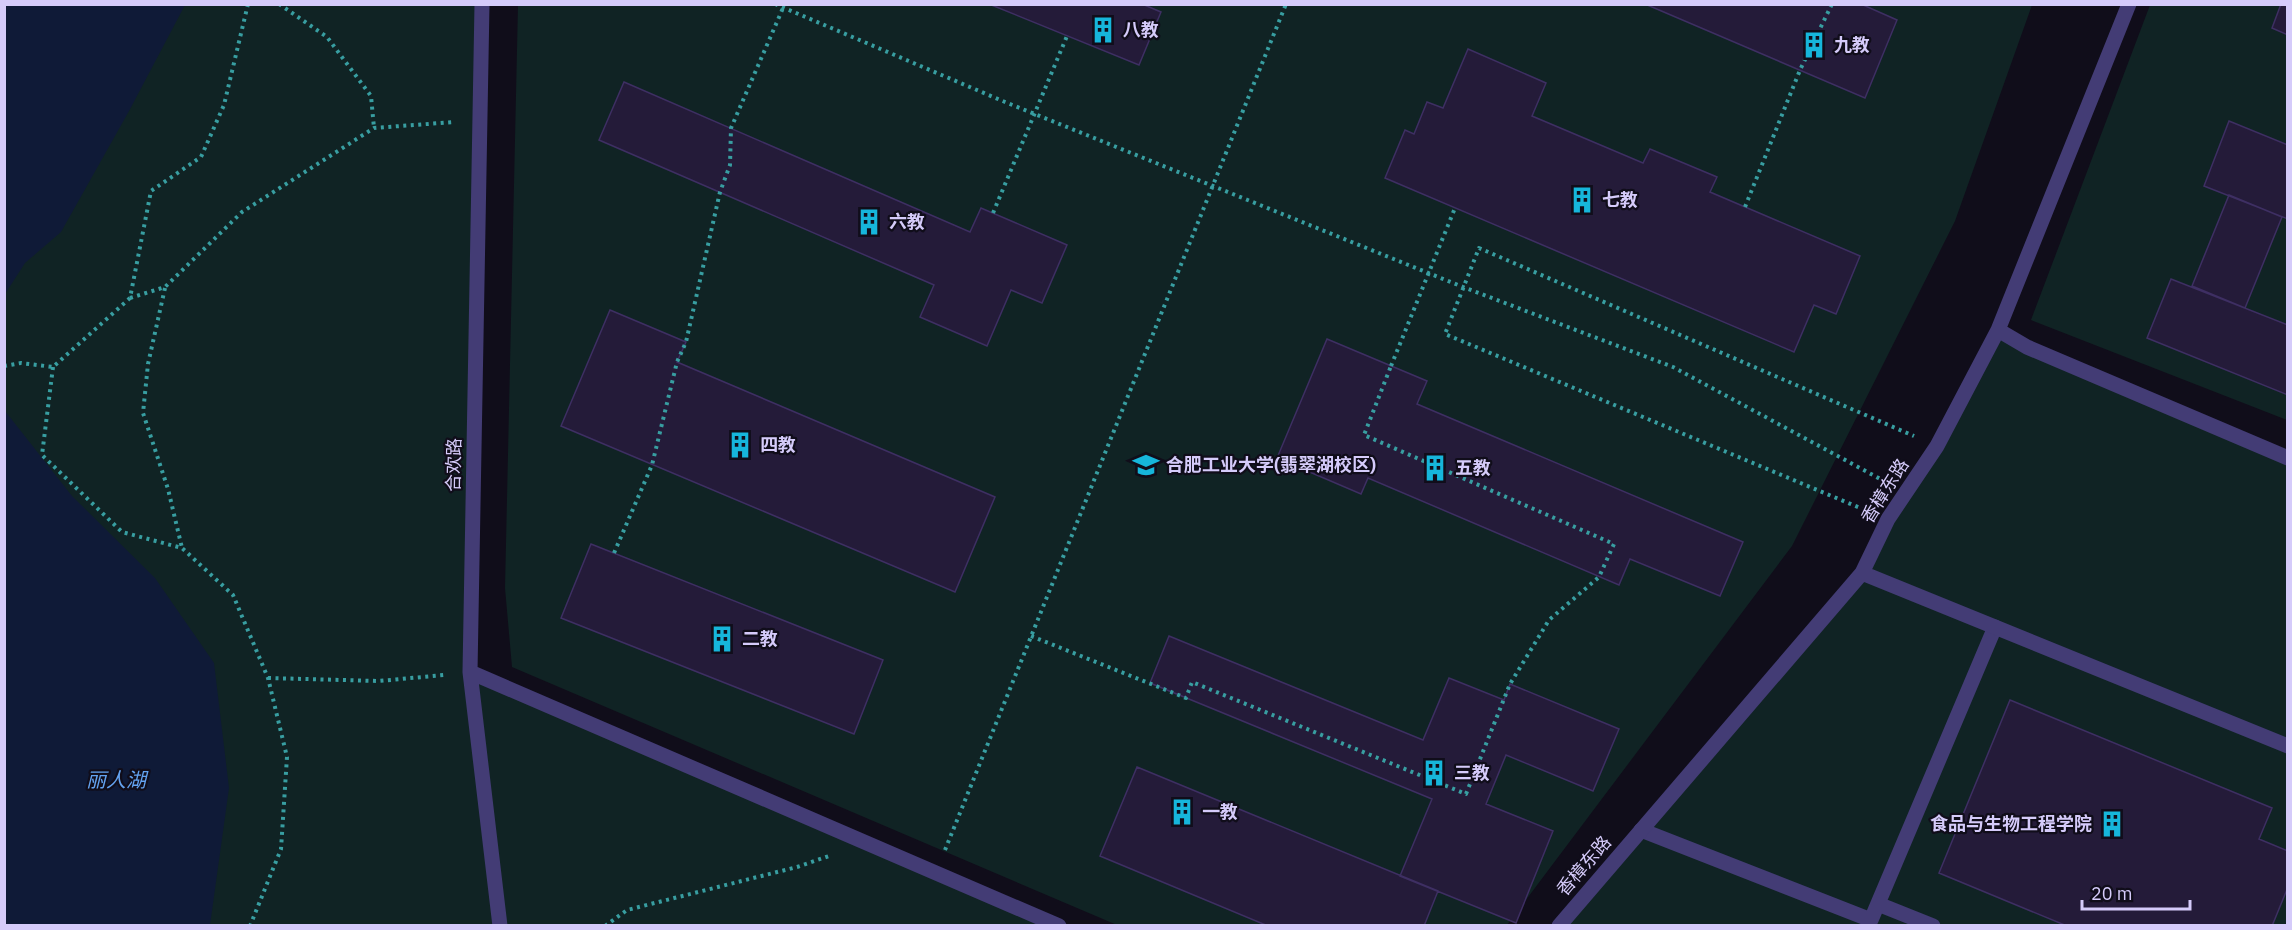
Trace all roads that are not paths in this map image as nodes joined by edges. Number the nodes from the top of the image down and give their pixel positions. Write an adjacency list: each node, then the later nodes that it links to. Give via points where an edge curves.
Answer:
1 (482, 4): 7 (street, 合欢路)
2 (2129, 4): 3 (street, 香樟东路)
3 (1998, 330): 4 (street, via 2027,347); 5 (street, 香樟东路, via 1937,446 1888,519)
4 (2288, 458)
5 (1862, 573): 6 (street); 9 (street, 香樟东路)
6 (1995, 627): 8 (street); 10 (street)
7 (470, 672): 11 (street, 合欢路); 12 (street)
8 (2288, 746)
9 (1641, 830): 10 (street, via 1871,920); 13 (street, 香樟东路)
10 (1878, 904): 14 (street)
11 (500, 926)
12 (1059, 926)
13 (1559, 926)
14 (1933, 926)

